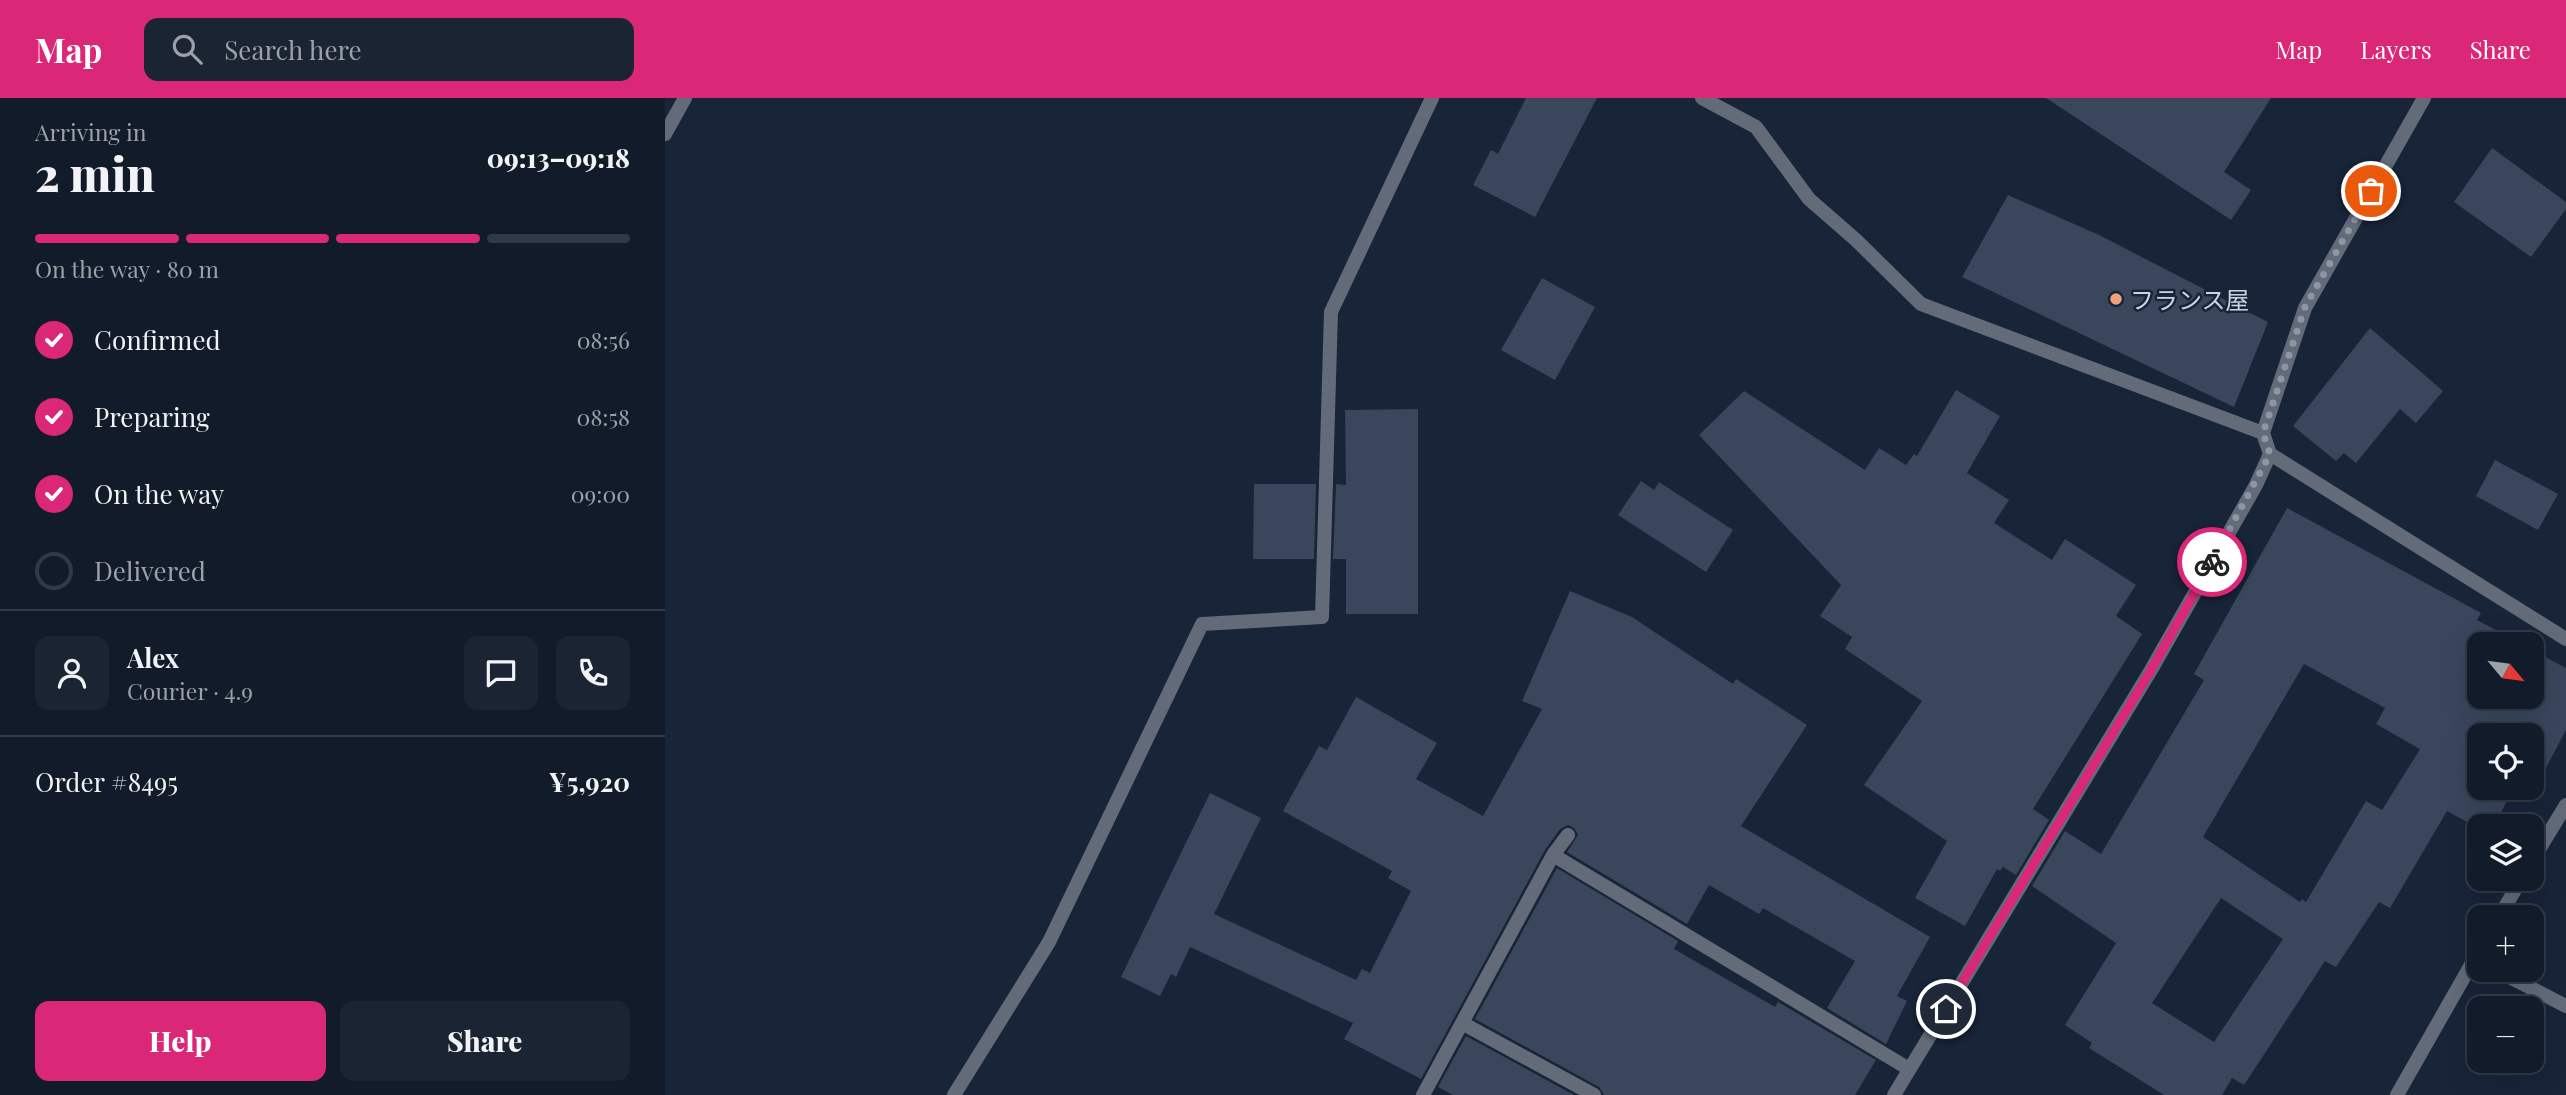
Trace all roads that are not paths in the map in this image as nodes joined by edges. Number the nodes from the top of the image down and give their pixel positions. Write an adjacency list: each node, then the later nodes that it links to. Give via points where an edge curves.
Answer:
1 (685, 98): 5 (street)
2 (1433, 98): 18 (street, via 1331,312 1322,617 1202,624 1049,942)
3 (1702, 98): 6 (street, via 1756,127 1809,199 1921,304)
4 (2424, 98): 6 (street, via 2305,307)
5 (665, 134)
6 (2263, 433): 7 (street)
7 (2270, 454): 8 (street); 17 (street, via 2151,670)
8 (2566, 639)
9 (2566, 804): 11 (street)
10 (1568, 835): 12 (street)
11 (2544, 841)
12 (1553, 855): 16 (street); 17 (street)
13 (2467, 975): 22 (street)
14 (2520, 982): 15 (street)
15 (2566, 1006)
16 (1462, 1023): 19 (street); 20 (street)
17 (1909, 1069): 21 (street)
18 (954, 1095)
19 (1423, 1095)
20 (1594, 1095)
21 (1894, 1095)
22 (2397, 1095)

